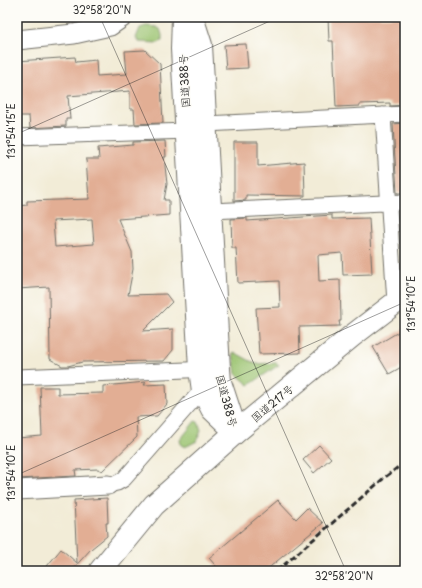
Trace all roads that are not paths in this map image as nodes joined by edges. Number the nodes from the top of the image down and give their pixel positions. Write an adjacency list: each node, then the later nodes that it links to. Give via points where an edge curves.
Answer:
1 (123, 17): 4 (street, via 110,26 74,34)
2 (183, 17): 7 (highway, 国道388号, via 182,49)
3 (192, 17): 7 (highway, 国道388号, via 201,45)
4 (17, 40)
5 (405, 114): 6 (street)
6 (383, 115): 7 (street); 10 (street)
7 (196, 127): 8 (street); 11 (highway, 国道388号)
8 (17, 137)
9 (405, 202): 10 (street)
10 (389, 203): 11 (street); 12 (street)
11 (201, 214): 13 (highway, 国道388号)
12 (400, 301): 16 (highway, 国道217号, via 352,336)
13 (209, 369): 14 (street); 15 (highway, 国道388号); 16 (highway, 国道388号, via 220,382)
14 (17, 376)
15 (203, 391): 16 (highway, 国道388号, via 212,409); 17 (street, via 124,479)
16 (236, 432): 19 (highway, 国道217号, via 154,505)
17 (108, 485): 18 (street)
18 (17, 490)
19 (100, 571)

